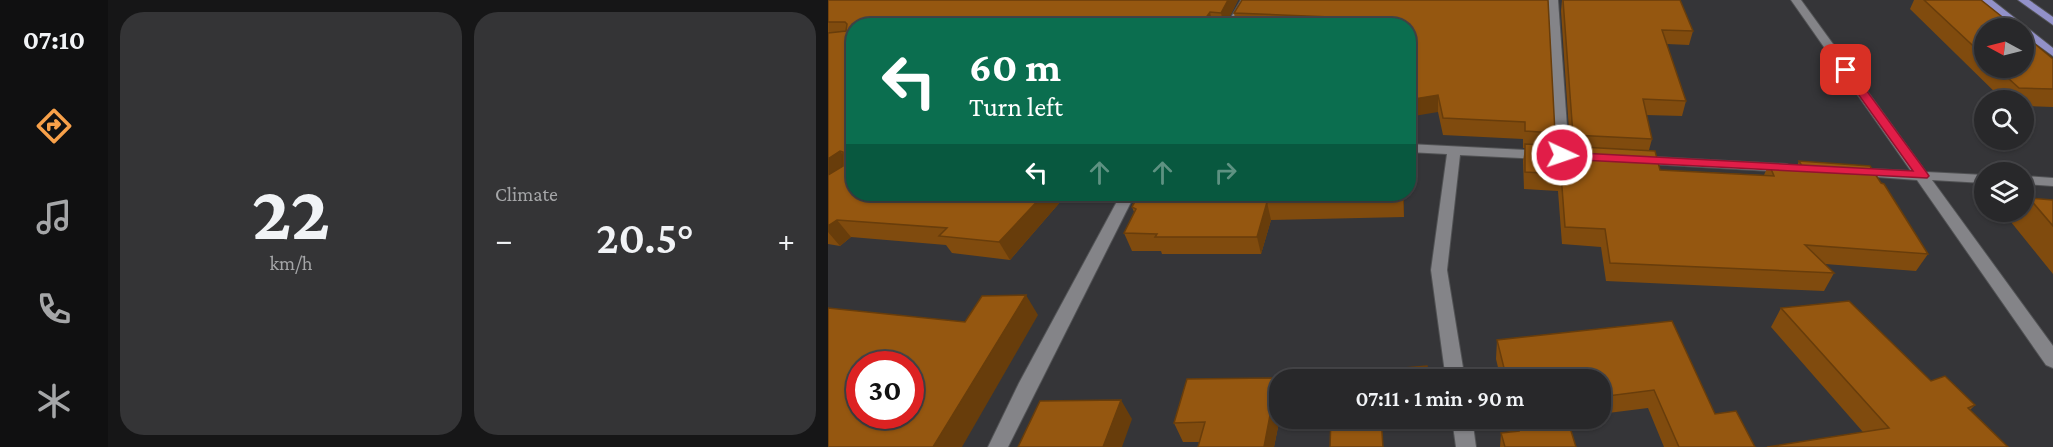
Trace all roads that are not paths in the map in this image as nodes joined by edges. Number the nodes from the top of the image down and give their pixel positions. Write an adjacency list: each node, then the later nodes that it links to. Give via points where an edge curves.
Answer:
1 (1246, 0): 6 (street)
2 (1553, 0): 12 (street, via 1568,156)
3 (1796, 0): 16 (street)
4 (1986, 0): 7 (main road)
5 (2023, 0): 8 (main road)
6 (1236, 18)
7 (2009, 18)
8 (2053, 22)
9 (2034, 38): 10 (main road)
10 (2053, 53)
11 (1416, 149): 12 (street)
12 (1454, 151): 22 (street, via 1439,270)
13 (1620, 159): 14 (street)
14 (1806, 169)
15 (1841, 171): 16 (street)
16 (1923, 176): 17 (street); 21 (street)
17 (1974, 178)
18 (2034, 181): 19 (street)
19 (2053, 182)
20 (1124, 201): 24 (street)
21 (2053, 360)
22 (1454, 369)
23 (1464, 429): 25 (street)
24 (998, 447)
25 (1466, 447)

